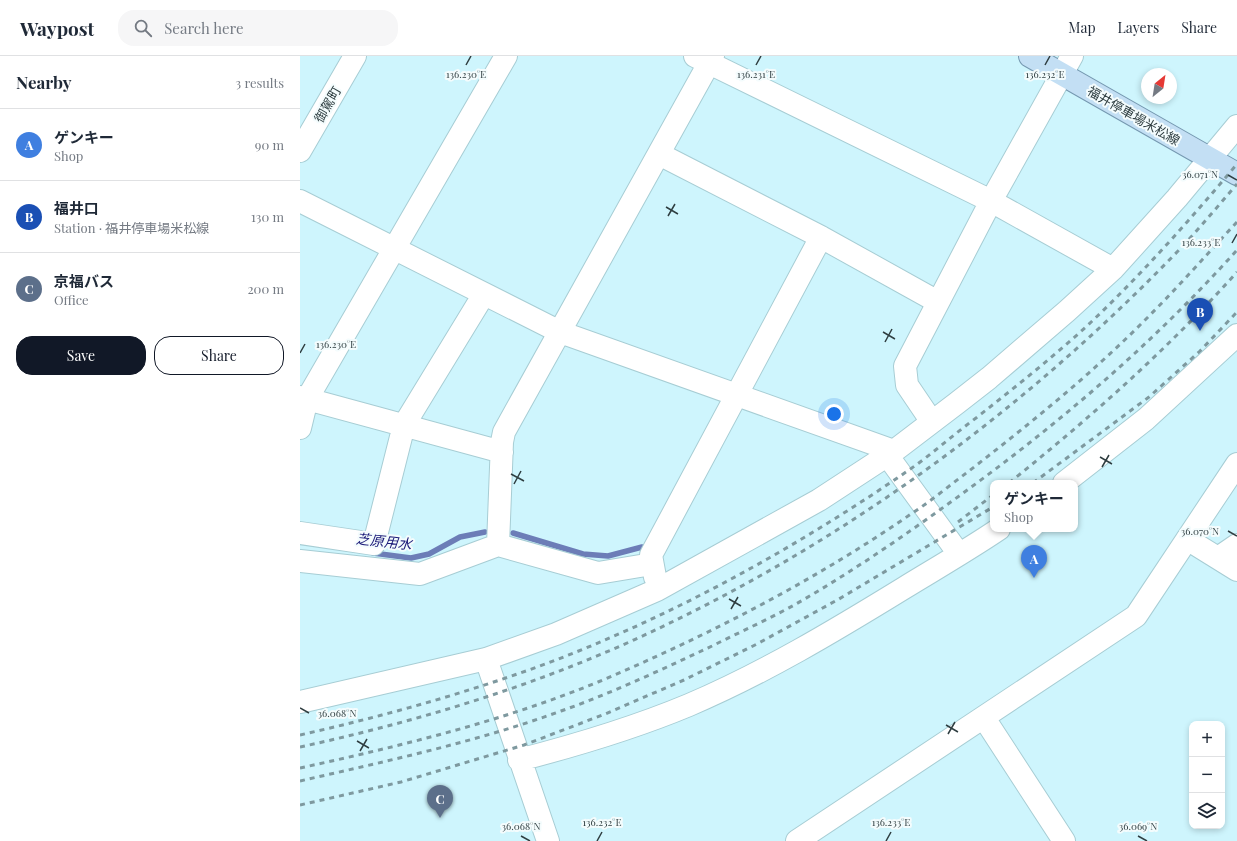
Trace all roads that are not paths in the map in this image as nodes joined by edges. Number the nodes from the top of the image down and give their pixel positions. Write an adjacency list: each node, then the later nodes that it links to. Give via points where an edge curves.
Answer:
1 (355, 56): 7 (street, 御駕町)
2 (506, 56): 14 (street)
3 (1030, 56): 5 (main road, 福井停車場米松線)
4 (706, 58): 8 (street); 12 (street)
5 (1067, 65): 9 (main road, 福井停車場米松線); 12 (street)
6 (1237, 126): 9 (street)
7 (300, 151)
8 (659, 154): 13 (street); 18 (street)
9 (1210, 159): 10 (main road, 福井停車場米松線); 15 (street)
10 (1237, 174)
11 (300, 201): 14 (street)
12 (991, 201): 15 (street); 17 (street)
13 (821, 237): 17 (street); 20 (street)
14 (395, 248): 16 (street); 21 (street)
15 (1113, 269): 22 (street, via 989,378)
16 (484, 294): 18 (street); 23 (street)
17 (938, 302): 22 (street, via 905,366 907,384)
18 (560, 332): 20 (street); 25 (street, via 504,432)
19 (1237, 335): 28 (street, via 1146,419)
20 (738, 395): 26 (street); 37 (street, via 652,555)
21 (304, 398): 23 (street); 24 (street)
22 (932, 422): 26 (street)
23 (404, 425): 25 (street); 30 (street, via 374,544)
24 (300, 428)
25 (502, 452): 32 (street)
26 (891, 453): 34 (street); 39 (street, via 819,500)
27 (1236, 468): 31 (street)
28 (1068, 480)
29 (994, 532): 34 (street)
30 (300, 533)
31 (1188, 539): 35 (street); 42 (street, via 1136,616)
32 (498, 545): 36 (street, via 420,574); 37 (street, via 598,573)
33 (1237, 545): 35 (street)
34 (959, 554): 43 (street, via 826,636 715,693 636,726 579,745)
35 (1218, 558): 38 (street)
36 (300, 561)
37 (652, 564): 39 (street)
38 (1237, 570)
39 (657, 590): 40 (street, via 556,634)
40 (486, 659): 41 (street); 43 (street)
41 (300, 702)
42 (984, 718): 45 (street); 46 (street)
43 (519, 760): 44 (street)
44 (548, 841)
45 (797, 841)
46 (1064, 841)

